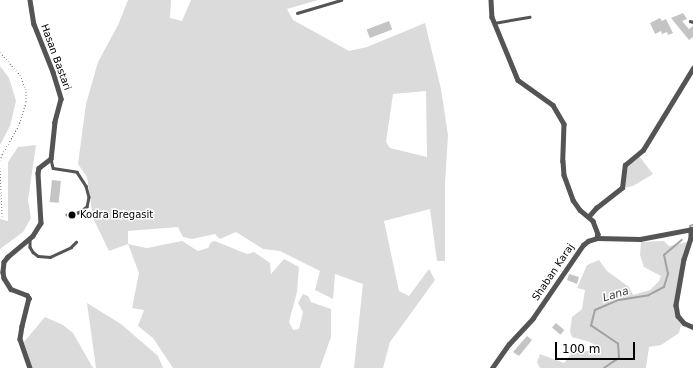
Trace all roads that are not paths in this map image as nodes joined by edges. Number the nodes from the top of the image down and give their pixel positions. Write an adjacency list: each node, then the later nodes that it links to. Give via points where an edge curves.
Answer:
1 (30, 0): 8 (street, Hasan Bastari, via 34,24 61,99 55,122)
2 (341, 0): 4 (lane)
3 (491, 0): 6 (street, via 490,10)
4 (297, 13)
5 (529, 17): 6 (lane)
6 (494, 23): 10 (street, via 518,80 544,98 560,114 564,124 564,175 573,200 580,210)
7 (693, 68): 10 (street, via 643,150 626,165 622,188)
8 (51, 159): 9 (lane, via 53,168 77,172 89,196 87,207 78,213); 13 (street, via 39,170 42,222)
9 (67, 215)
10 (589, 216): 12 (street, via 597,229)
11 (692, 229): 12 (street, via 640,239); 15 (street, via 676,305 678,316 684,324)
12 (597, 238): 17 (street, Shaban Karaj, via 583,245 533,318 509,344)
13 (30, 239): 14 (lane, via 33,252 38,256 50,257); 16 (street, via 8,257 4,262 3,272 5,281 11,289 29,298 20,339)
14 (76, 242)
15 (693, 327)
16 (30, 368)
17 (492, 368)

